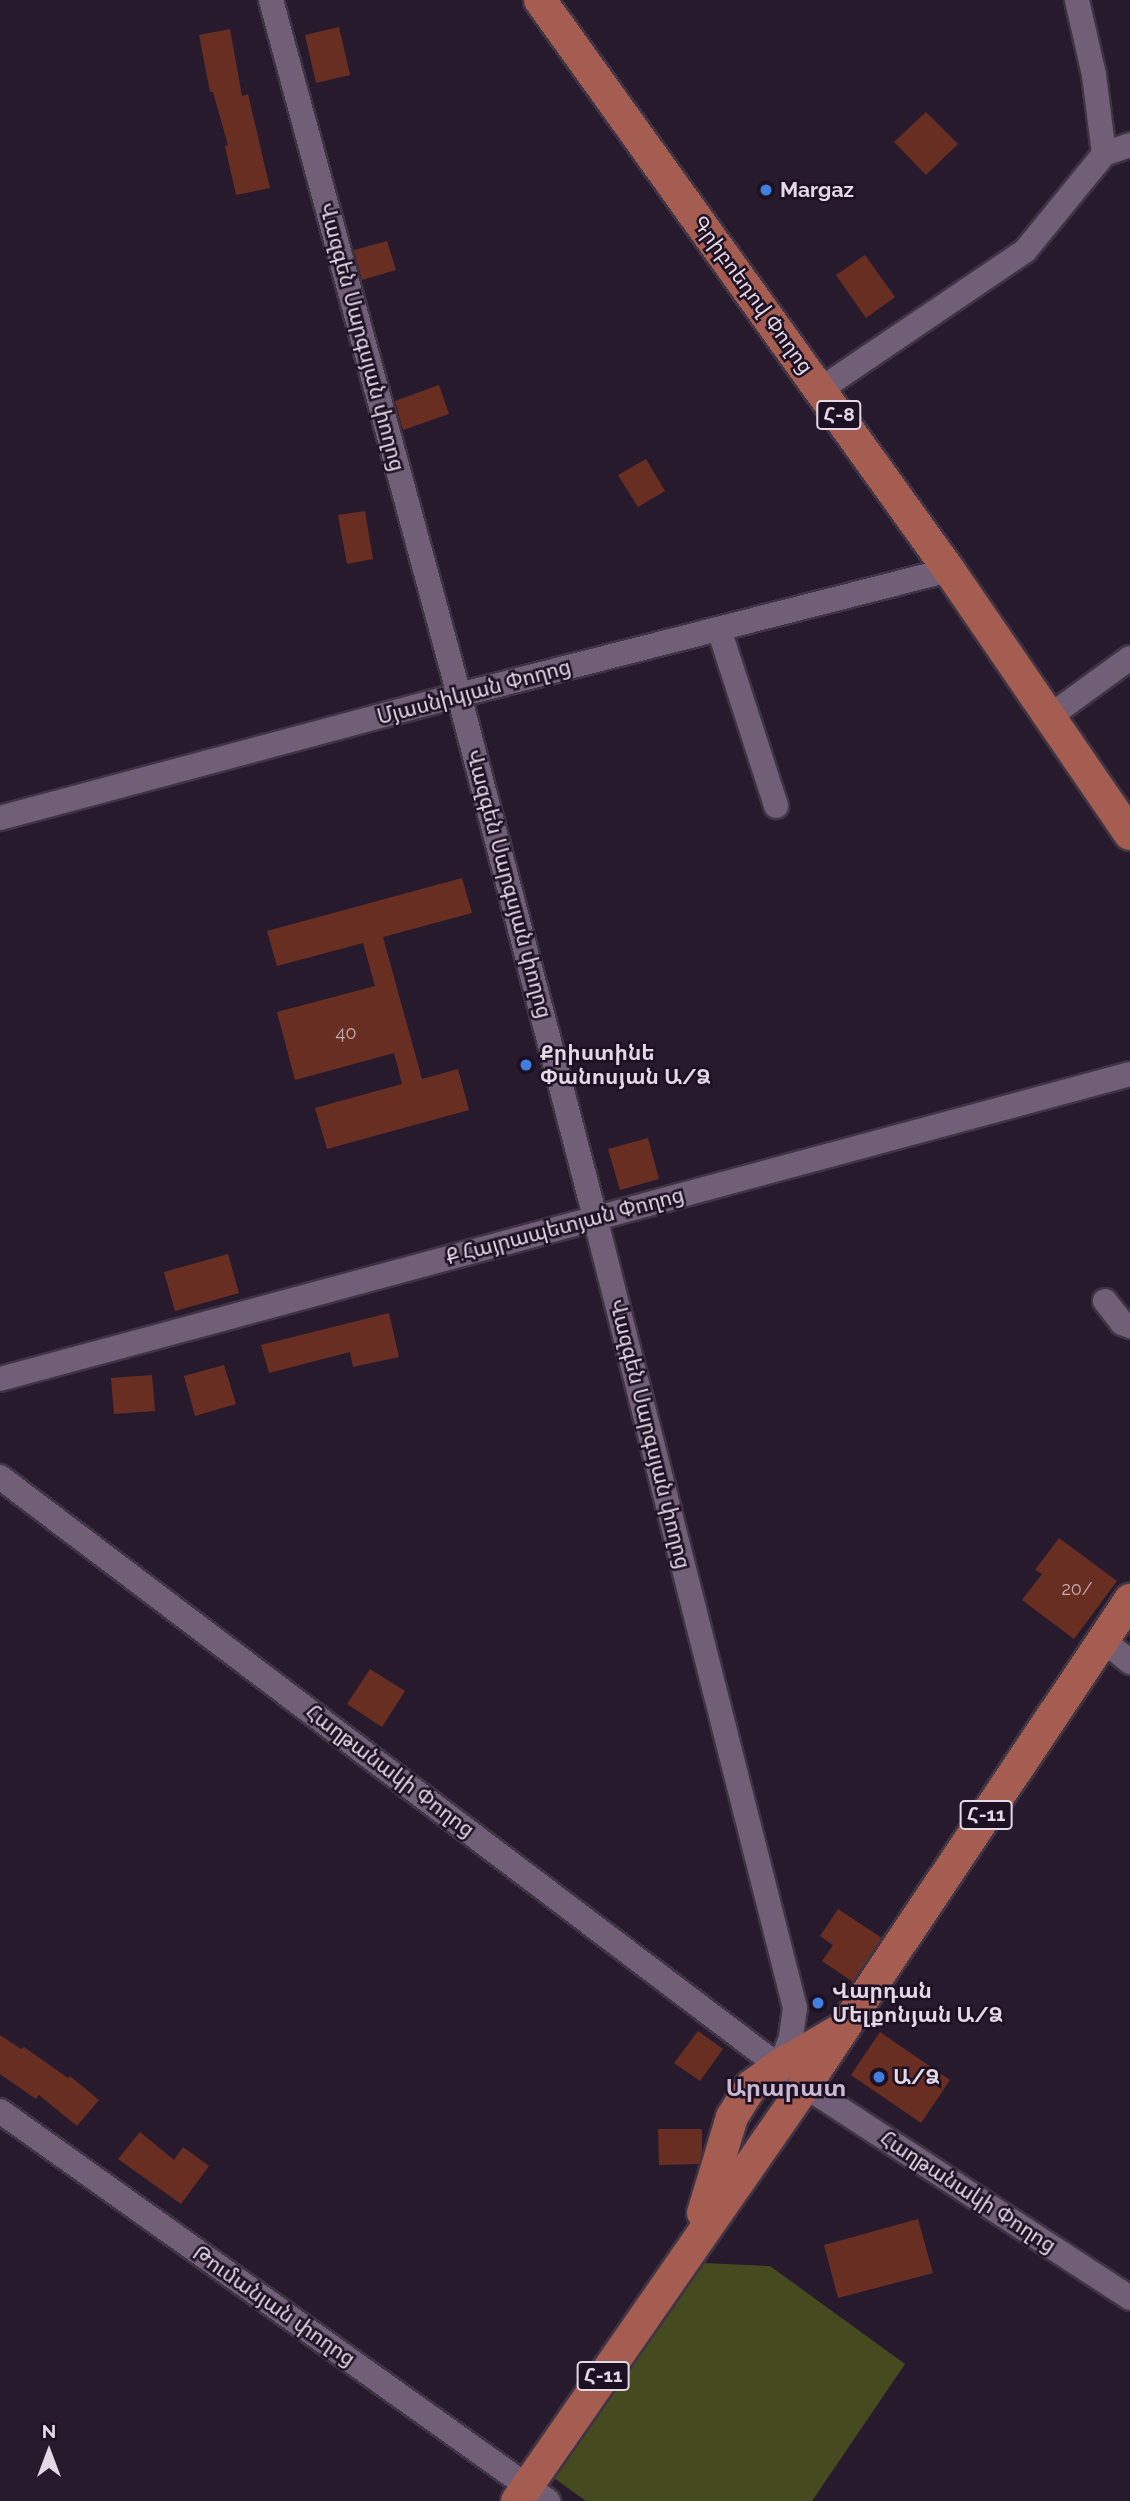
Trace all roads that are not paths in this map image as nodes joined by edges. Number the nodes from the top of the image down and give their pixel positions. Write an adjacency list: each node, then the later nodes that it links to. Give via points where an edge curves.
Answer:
1 (271, 0): 10 (street, Վազգեն Սարգսյան փողոց)
2 (540, 0): 6 (main road, Գրիբոեդով Փողոց / Հ-8)
3 (1077, 0): 5 (street, via 1094,75)
4 (1130, 145): 5 (street)
5 (1104, 155): 6 (street, via 1025,251)
6 (821, 389): 7 (main road, Գրիբոեդով Փողոց / Հ-8)
7 (949, 570): 8 (street, Մյասնիկյան Փողոց); 11 (main road, Գրիբոեդով Փողոց / Հ-8)
8 (719, 629): 10 (street, Մյասնիկյան Փողոց); 12 (street)
9 (1130, 658): 11 (street)
10 (459, 695): 13 (street, Մյասնիկյան Փողոց); 16 (street, Վազգեն Սարգսյան փողոց)
11 (1049, 717): 14 (main road, Գրիբոեդով Փողոց / Հ-8)
12 (776, 806)
13 (0, 818)
14 (1130, 834)
15 (1130, 1074): 16 (street, Ք.Հայրապետյան Փողոց)
16 (596, 1217): 19 (street, Ք.Հայրապետյան Փողոց); 25 (street, Վազգեն Սարգսյան փողոց, via 795,2008 791,2038)
17 (1105, 1301): 18 (street, via 1122,1323)
18 (1130, 1326)
19 (0, 1380)
20 (0, 1477): 25 (street, Հաղթանակի Փողոց)
21 (1130, 1600): 22 (main road, Հ-11)
22 (1103, 1640): 23 (street); 24 (main road, Հ-11)
23 (1130, 1662)
24 (841, 2030): 25 (main road, Հ-11); 26 (main road, Հ-11)
25 (780, 2065): 26 (street); 28 (main road, Հ-11, via 751,2086 732,2117 715,2183)
26 (806, 2086): 28 (main road, Հ-11); 29 (street, Հաղթանակի Փողոց)
27 (0, 2111): 30 (street, Թումանյան փողոց)
28 (689, 2251): 30 (main road, Հ-11)
29 (1130, 2298)
30 (531, 2496)

